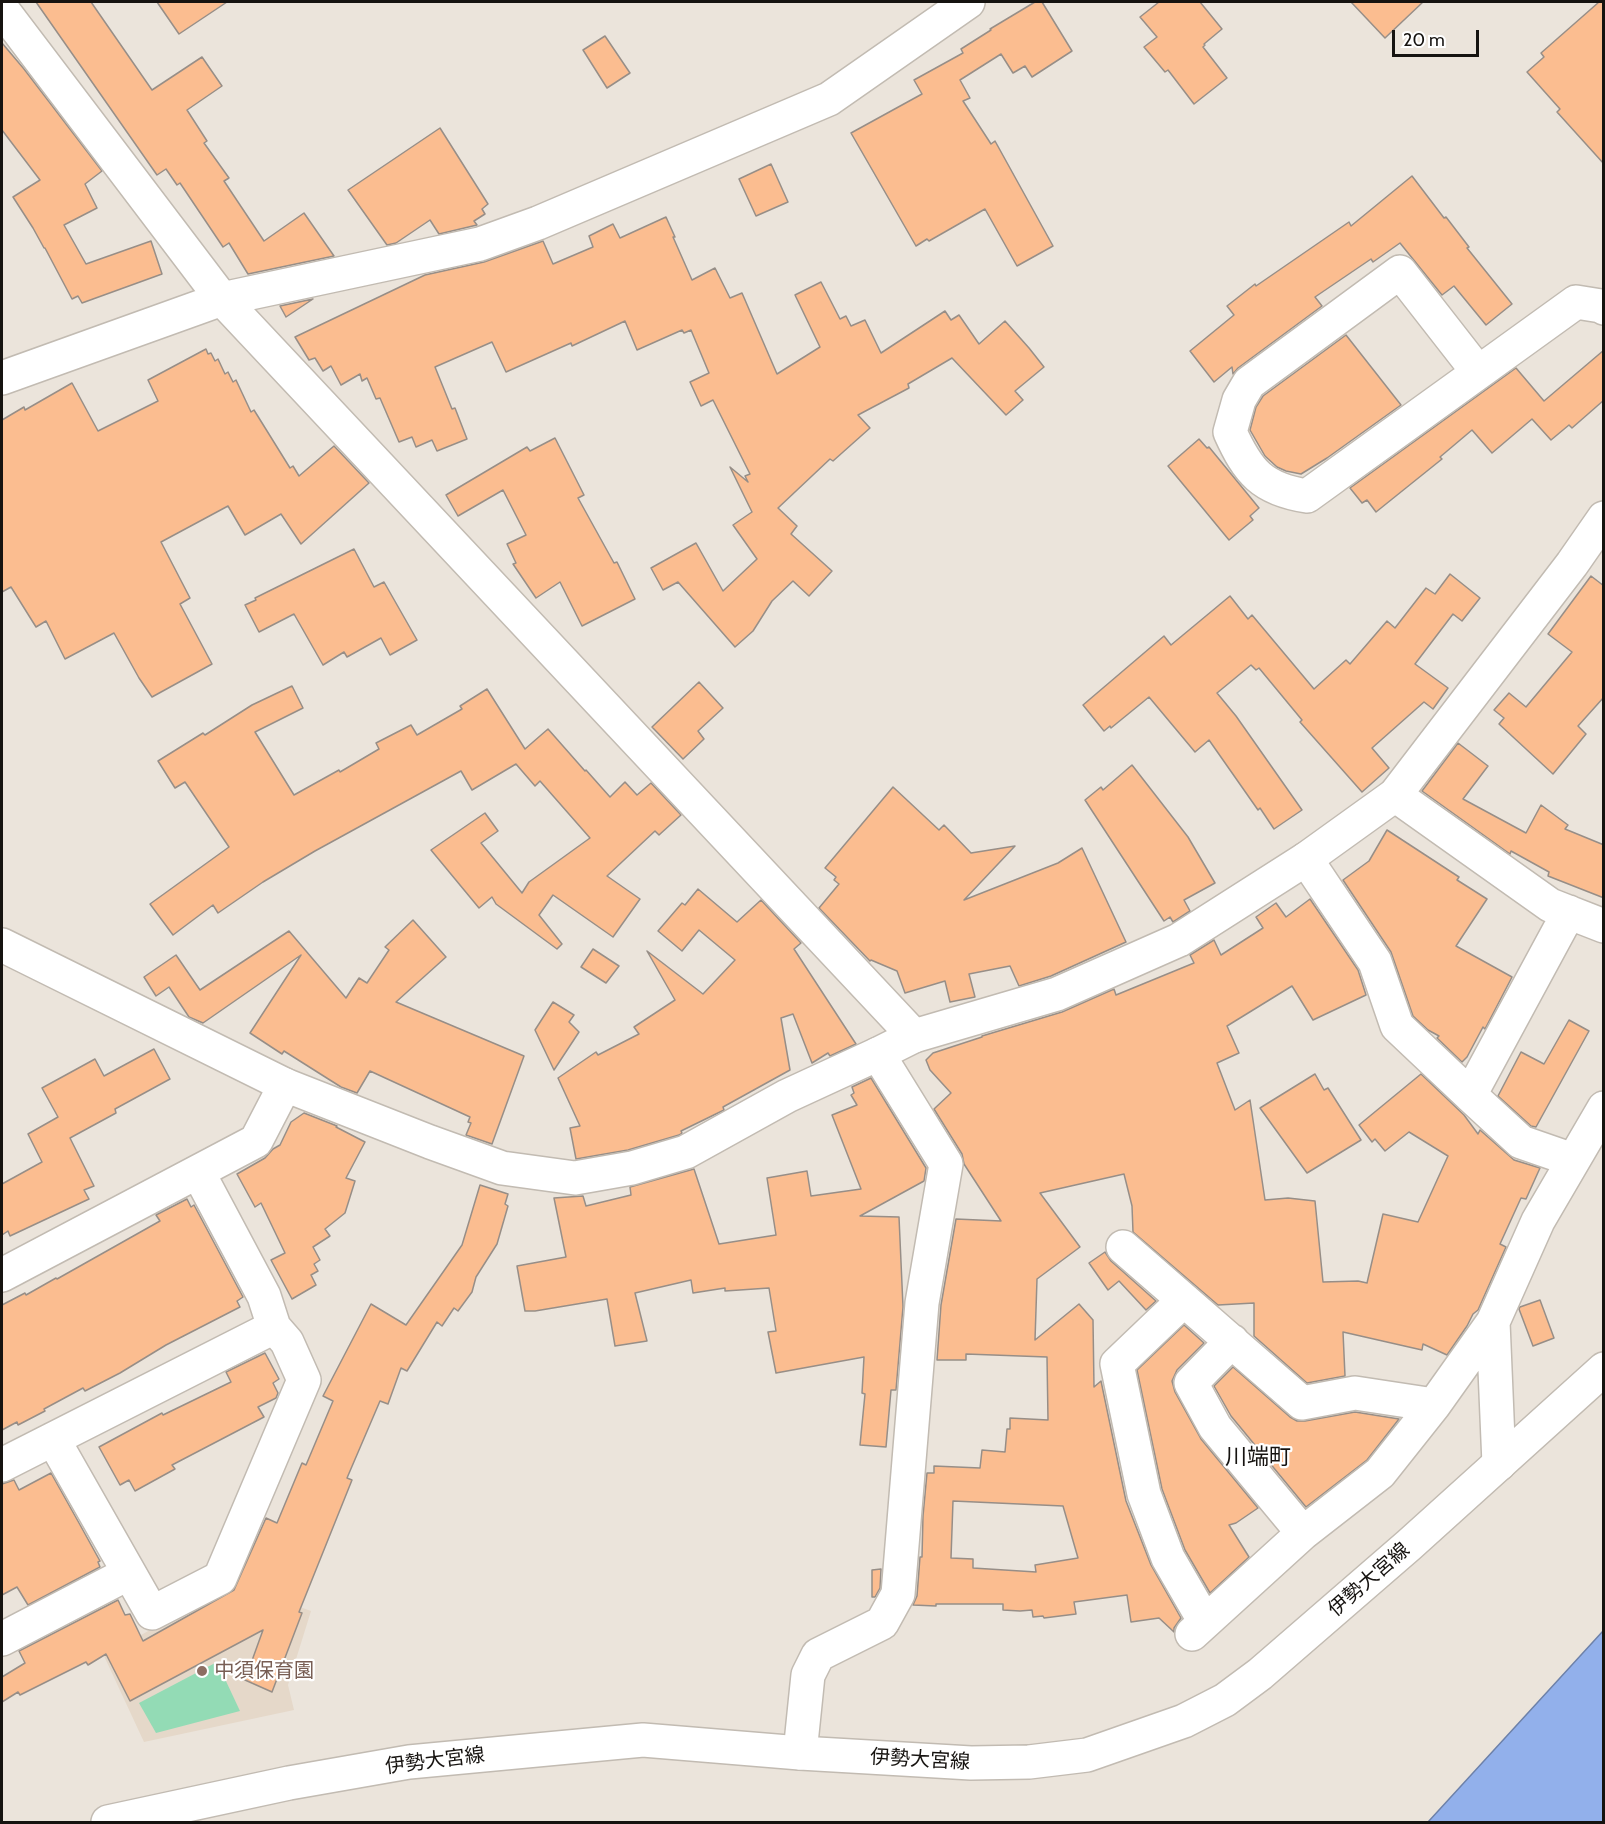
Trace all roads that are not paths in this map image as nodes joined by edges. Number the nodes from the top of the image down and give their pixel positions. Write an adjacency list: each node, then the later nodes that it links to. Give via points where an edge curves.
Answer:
1 (968, 2): 3 (street, via 829,99 538,223 480,244)
2 (2, 9): 3 (street)
3 (222, 298): 6 (street); 13 (street)
4 (1604, 308): 5 (street, via 1576,302)
5 (1478, 372): 5 (street, via 1307,496 1287,493 1260,478 1245,462 1230,432 1239,400 1249,383 1400,272)
6 (2, 378)
7 (1604, 518): 8 (street)
8 (1395, 795): 9 (street); 10 (street, via 1550,905)
9 (1306, 860): 13 (street, via 1179,940 1057,994); 16 (street, via 1375,962 1397,1026)
10 (1569, 912): 11 (street); 16 (street)
11 (1604, 926)
12 (2, 945): 15 (street)
13 (914, 1036): 14 (street)
14 (878, 1054): 15 (street, via 787,1096 686,1152 632,1168 575,1178 502,1168); 34 (street, via 946,1164 922,1303 898,1594 882,1623 818,1655 808,1675)
15 (285, 1085): 19 (street, via 256,1141)
16 (1470, 1095): 18 (street, via 1521,1142)
17 (1604, 1108): 18 (street)
18 (1574, 1160): 23 (street, via 1538,1221)
19 (198, 1172): 21 (street); 24 (street, via 264,1296)
20 (1123, 1247): 22 (street)
21 (2, 1275)
22 (1184, 1300): 25 (street); 31 (street, via 1117,1364 1144,1494 1198,1628)
23 (1493, 1322): 27 (street); 29 (street)
24 (274, 1326): 28 (street); 32 (street, via 287,1342 304,1380 220,1578 152,1613)
25 (1232, 1341): 27 (street, via 1302,1403 1355,1393); 31 (street, via 1191,1383 1215,1427)
26 (1604, 1369): 29 (street, 伊勢大宮線)
27 (1434, 1405): 31 (street, via 1380,1473)
28 (53, 1439): 30 (street); 32 (street)
29 (1499, 1464): 34 (street, 伊勢大宮線, via 1260,1674 1225,1700 1184,1721 1087,1755 1029,1762 971,1763)
30 (2, 1465)
31 (1303, 1533)
32 (129, 1573): 33 (street)
33 (2, 1639)
34 (800, 1753): 35 (street, 伊勢大宮線, via 643,1740 420,1761 289,1783)
35 (108, 1822)

